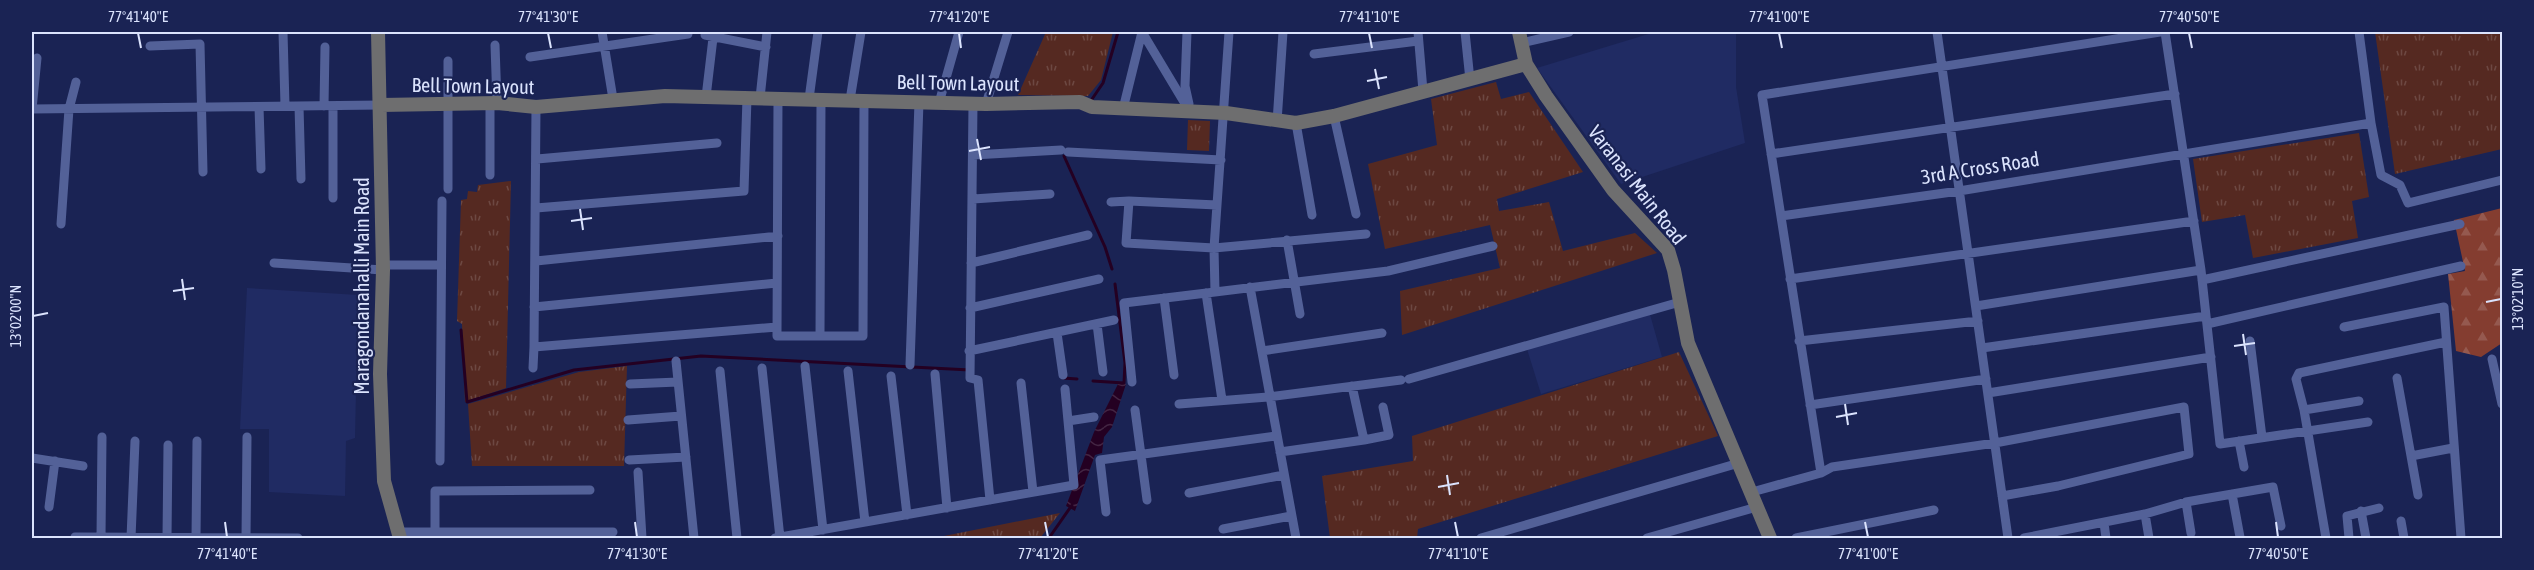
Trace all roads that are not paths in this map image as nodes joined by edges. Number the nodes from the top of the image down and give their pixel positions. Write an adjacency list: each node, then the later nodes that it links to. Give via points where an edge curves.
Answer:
1 (283, 32): 48 (street)
2 (378, 32): 47 (street, Maragondanahalli Main Road)
3 (602, 32): 23 (street)
4 (768, 32): 25 (street)
5 (818, 32): 40 (street)
6 (861, 32): 41 (street)
7 (959, 32): 45 (street)
8 (1008, 32): 46 (street)
9 (1142, 32): 56 (street); 57 (street)
10 (1187, 32): 57 (street, via 1185,86)
11 (1229, 32): 58 (street)
12 (1283, 32): 60 (street)
13 (1465, 32): 32 (street)
14 (1569, 32): 20 (street)
15 (1937, 32): 31 (street)
16 (2163, 32): 31 (street); 35 (street)
17 (2359, 32): 62 (street)
18 (688, 34): 23 (street)
19 (1418, 36): 26 (street); 34 (street)
20 (1520, 37): 30 (street, Varanasi Main Road)
21 (495, 45): 44 (street)
22 (150, 46): 51 (street, via 200,44)
23 (604, 46): 27 (street); 38 (street)
24 (325, 47): 50 (street)
25 (766, 48): 36 (street, via 709,36); 37 (street)
26 (1314, 54)
27 (530, 57)
28 (37, 58): 54 (street)
29 (448, 61): 42 (street)
30 (1526, 64): 32 (street, Bell Town Layout); 112 (street, Varanasi Main Road, via 1588,158 1668,250)
31 (1942, 67): 63 (street); 66 (street, via 1762,95)
32 (1470, 80): 34 (street, Bell Town Layout)
33 (76, 81): 55 (street)
34 (1423, 91): 59 (street, Bell Town Layout)
35 (2175, 94): 63 (street); 65 (street)
36 (706, 97): 37 (street, Bell Town Layout); 38 (street, Bell Town Layout)
37 (754, 98): 39 (street, Bell Town Layout); 84 (street, via 744,191)
38 (613, 99): 53 (street, Bell Town Layout)
39 (778, 99): 40 (street, Bell Town Layout); 93 (street)
40 (815, 99): 41 (street, Bell Town Layout); 125 (street)
41 (857, 101): 43 (street, Bell Town Layout); 125 (street, via 863,336)
42 (448, 102): 44 (street, Bell Town Layout); 47 (street, Bell Town Layout); 75 (street)
43 (919, 102): 45 (street, Bell Town Layout); 136 (street)
44 (494, 103): 53 (street, Bell Town Layout); 72 (street)
45 (939, 103): 46 (street, Bell Town Layout)
46 (980, 104): 56 (street, Bell Town Layout); 67 (street)
47 (381, 105): 50 (street); 103 (street, Maragondanahalli Main Road)
48 (285, 106): 49 (street); 52 (street)
49 (299, 106): 50 (street); 73 (street)
50 (328, 106): 78 (street)
51 (202, 107): 52 (street); 55 (street); 71 (street)
52 (260, 107): 70 (street)
53 (536, 107): 68 (street)
54 (32, 109): 55 (street)
55 (69, 109): 89 (street)
56 (1123, 109): 57 (street, Bell Town Layout)
57 (1190, 112): 58 (street, Bell Town Layout)
58 (1226, 113): 60 (street, Bell Town Layout); 69 (street)
59 (1334, 116): 61 (street, Bell Town Layout); 85 (street)
60 (1277, 122): 61 (street, Bell Town Layout)
61 (1296, 123): 86 (street)
62 (2371, 123): 65 (street, 3rd A Cross Road); 74 (street, via 2381,175 2400,185 2408,203)
63 (1950, 128): 66 (street); 76 (street)
64 (717, 143): 68 (street)
65 (2184, 152): 76 (street, 3rd A Cross Road); 88 (street)
66 (1771, 154): 87 (street)
67 (973, 155): 69 (street, via 1064,151); 79 (street)
68 (537, 159): 84 (street)
69 (1221, 160): 83 (street)
70 (261, 169)
71 (203, 172)
72 (490, 175)
73 (301, 179)
74 (2502, 180)
75 (448, 189)
76 (1959, 191): 87 (street, 3rd A Cross Road); 97 (street)
77 (1050, 194): 79 (street)
78 (333, 198)
79 (973, 199): 100 (street)
80 (442, 201): 101 (street)
81 (1128, 201): 82 (street); 83 (street); 96 (street, via 1126,243)
82 (1111, 202)
83 (1217, 205): 96 (street)
84 (536, 208): 98 (street)
85 (1356, 214)
86 (1312, 215)
87 (1781, 216): 106 (street)
88 (2194, 221): 97 (street); 104 (street)
89 (61, 224)
90 (2460, 224): 104 (street)
91 (1366, 234): 94 (street)
92 (1088, 235): 100 (street)
93 (778, 236): 98 (street); 108 (street)
94 (1287, 240): 96 (street); 107 (street)
95 (1493, 246): 107 (street, via 1388,271)
96 (1214, 248): 110 (street)
97 (1968, 253): 106 (street); 113 (street)
98 (536, 261): 114 (street)
99 (274, 263): 103 (street)
100 (970, 263): 115 (street)
101 (441, 265): 103 (street); 189 (street)
102 (2461, 266): 118 (street)
103 (383, 267): 225 (street, Maragondanahalli Main Road, via 380,374 384,481)
104 (2201, 275): 113 (street); 118 (street)
105 (1100, 279): 115 (street)
106 (1790, 279): 126 (street)
107 (1295, 280): 109 (street); 116 (street)
108 (777, 282): 114 (street); 121 (street)
109 (1250, 287): 110 (street); 132 (street)
110 (1211, 292): 111 (street); 157 (street)
111 (1164, 298): 145 (street); 150 (street, via 1124,303)
112 (1680, 302): 153 (street, via 1405,379); 190 (street, Varanasi Main Road, via 1688,343)
113 (1976, 306): 119 (street)
114 (534, 307): 129 (street)
115 (970, 308): 131 (street)
116 (1300, 314)
117 (1113, 320): 120 (street)
118 (2206, 320): 130 (street); 133 (street)
119 (1978, 321): 126 (street); 130 (street)
120 (1096, 324): 123 (street); 142 (street)
121 (777, 327): 125 (street, via 777,336); 129 (street)
122 (2344, 327): 128 (street, via 2444,307)
123 (1057, 333): 131 (street); 144 (street)
124 (1382, 333): 132 (street)
125 (820, 336)
126 (1799, 341): 161 (street)
127 (2250, 341): 174 (street)
128 (2446, 342): 164 (street, via 2299,374 2296,379); 181 (street)
129 (534, 347): 138 (street)
130 (1982, 348): 148 (street)
131 (969, 351): 203 (street, via 970,373 978,380)
132 (1262, 351): 156 (street)
133 (2211, 357): 155 (street); 178 (street, via 2220,444)
134 (2492, 359): 160 (street)
135 (675, 361): 149 (street)
136 (910, 365)
137 (805, 366): 221 (street)
138 (533, 368)
139 (762, 368): 240 (street)
140 (720, 371): 238 (street)
141 (848, 371): 217 (street)
142 (1103, 372)
143 (935, 374): 208 (street)
144 (1063, 375)
145 (1174, 375)
146 (891, 376): 214 (street)
147 (2397, 378): 184 (street)
148 (1986, 379): 155 (street); 161 (street)
149 (678, 382): 152 (street); 165 (street)
150 (1132, 382)
151 (1021, 383): 197 (street)
152 (630, 384)
153 (1352, 386): 156 (street); 175 (street)
154 (1065, 388): 168 (street)
155 (1988, 393): 179 (street)
156 (1268, 397): 157 (street); 171 (street)
157 (1222, 400): 159 (street)
158 (2359, 401): 164 (street)
159 (1179, 404)
160 (2502, 404)
161 (1810, 405): 194 (street)
162 (1383, 407): 175 (street, via 1389,435)
163 (1135, 410): 183 (street)
164 (2304, 410): 170 (street)
165 (681, 417): 167 (street); 186 (street)
166 (1094, 417): 168 (street)
167 (628, 420)
168 (1068, 421): 197 (street, via 1074,485)
169 (2368, 422): 170 (street)
170 (2307, 431): 174 (street); 250 (street)
171 (1276, 436): 182 (street); 183 (street)
172 (102, 437): 228 (street)
173 (247, 437): 233 (street)
174 (2262, 437): 178 (street)
175 (1364, 440): 182 (street)
176 (135, 441): 229 (street)
177 (197, 441): 231 (street)
178 (2239, 441): 192 (street)
179 (1995, 443): 194 (street, via 1832,467); 202 (street); 202 (street, via 2184,407 2189,454)
180 (168, 445): 230 (street)
181 (2453, 448): 184 (street); 254 (street)
182 (1280, 452): 195 (street)
183 (1140, 455): 204 (street); 212 (street, via 1100,460)
184 (2411, 456): 201 (street)
185 (32, 458): 188 (street)
186 (686, 458): 187 (street); 237 (street)
187 (629, 460)
188 (55, 461): 191 (street); 206 (street)
189 (440, 461)
190 (1739, 463): 198 (street, Varanasi Main Road); 242 (street)
191 (83, 466)
192 (2244, 468)
193 (638, 472): 236 (street)
194 (1821, 473): 198 (street)
195 (1284, 475): 199 (street); 215 (street)
196 (590, 490): 223 (street, via 435,490)
197 (1034, 492): 203 (street)
198 (1752, 492): 207 (street, Varanasi Main Road)
199 (1189, 493)
200 (2232, 494): 205 (street); 219 (street, via 2273,487); 227 (street)
201 (2418, 495)
202 (2002, 496): 246 (street)
203 (990, 500): 208 (street)
204 (1147, 500)
205 (2186, 502): 213 (street); 224 (street)
206 (49, 507)
207 (1757, 507): 243 (street); 244 (street, Varanasi Main Road)
208 (947, 508): 214 (street)
209 (2379, 508): 211 (street)
210 (1934, 510): 245 (street)
211 (2361, 511): 251 (street, via 2347,516); 252 (street)
212 (1106, 512)
213 (2145, 514): 218 (street); 249 (street)
214 (907, 515): 217 (street)
215 (1292, 516): 220 (street); 241 (street)
216 (2401, 521): 253 (street)
217 (865, 522): 221 (street)
218 (2104, 523): 247 (street); 248 (street)
219 (2281, 526)
220 (1223, 529)
221 (823, 530): 240 (street)
222 (613, 531): 223 (street)
223 (435, 533): 225 (street)
224 (2191, 534)
225 (399, 535)
226 (75, 537): 228 (street)
227 (2240, 537)
228 (101, 538): 229 (street)
229 (131, 538): 230 (street)
230 (167, 538): 231 (street)
231 (196, 538): 232 (street)
232 (232, 538): 233 (street)
233 (246, 538): 234 (street)
234 (268, 538): 235 (street)
235 (298, 538)
236 (642, 538)
237 (694, 538)
238 (737, 538)
239 (775, 538): 240 (street)
240 (780, 538)
241 (1296, 538)
242 (1481, 538)
243 (1647, 538)
244 (1770, 538)
245 (1796, 538)
246 (2008, 538)
247 (2024, 538)
248 (2106, 538)
249 (2149, 538)
250 (2326, 538)
251 (2349, 538)
252 (2366, 538)
253 (2404, 538)
254 (2461, 538)

